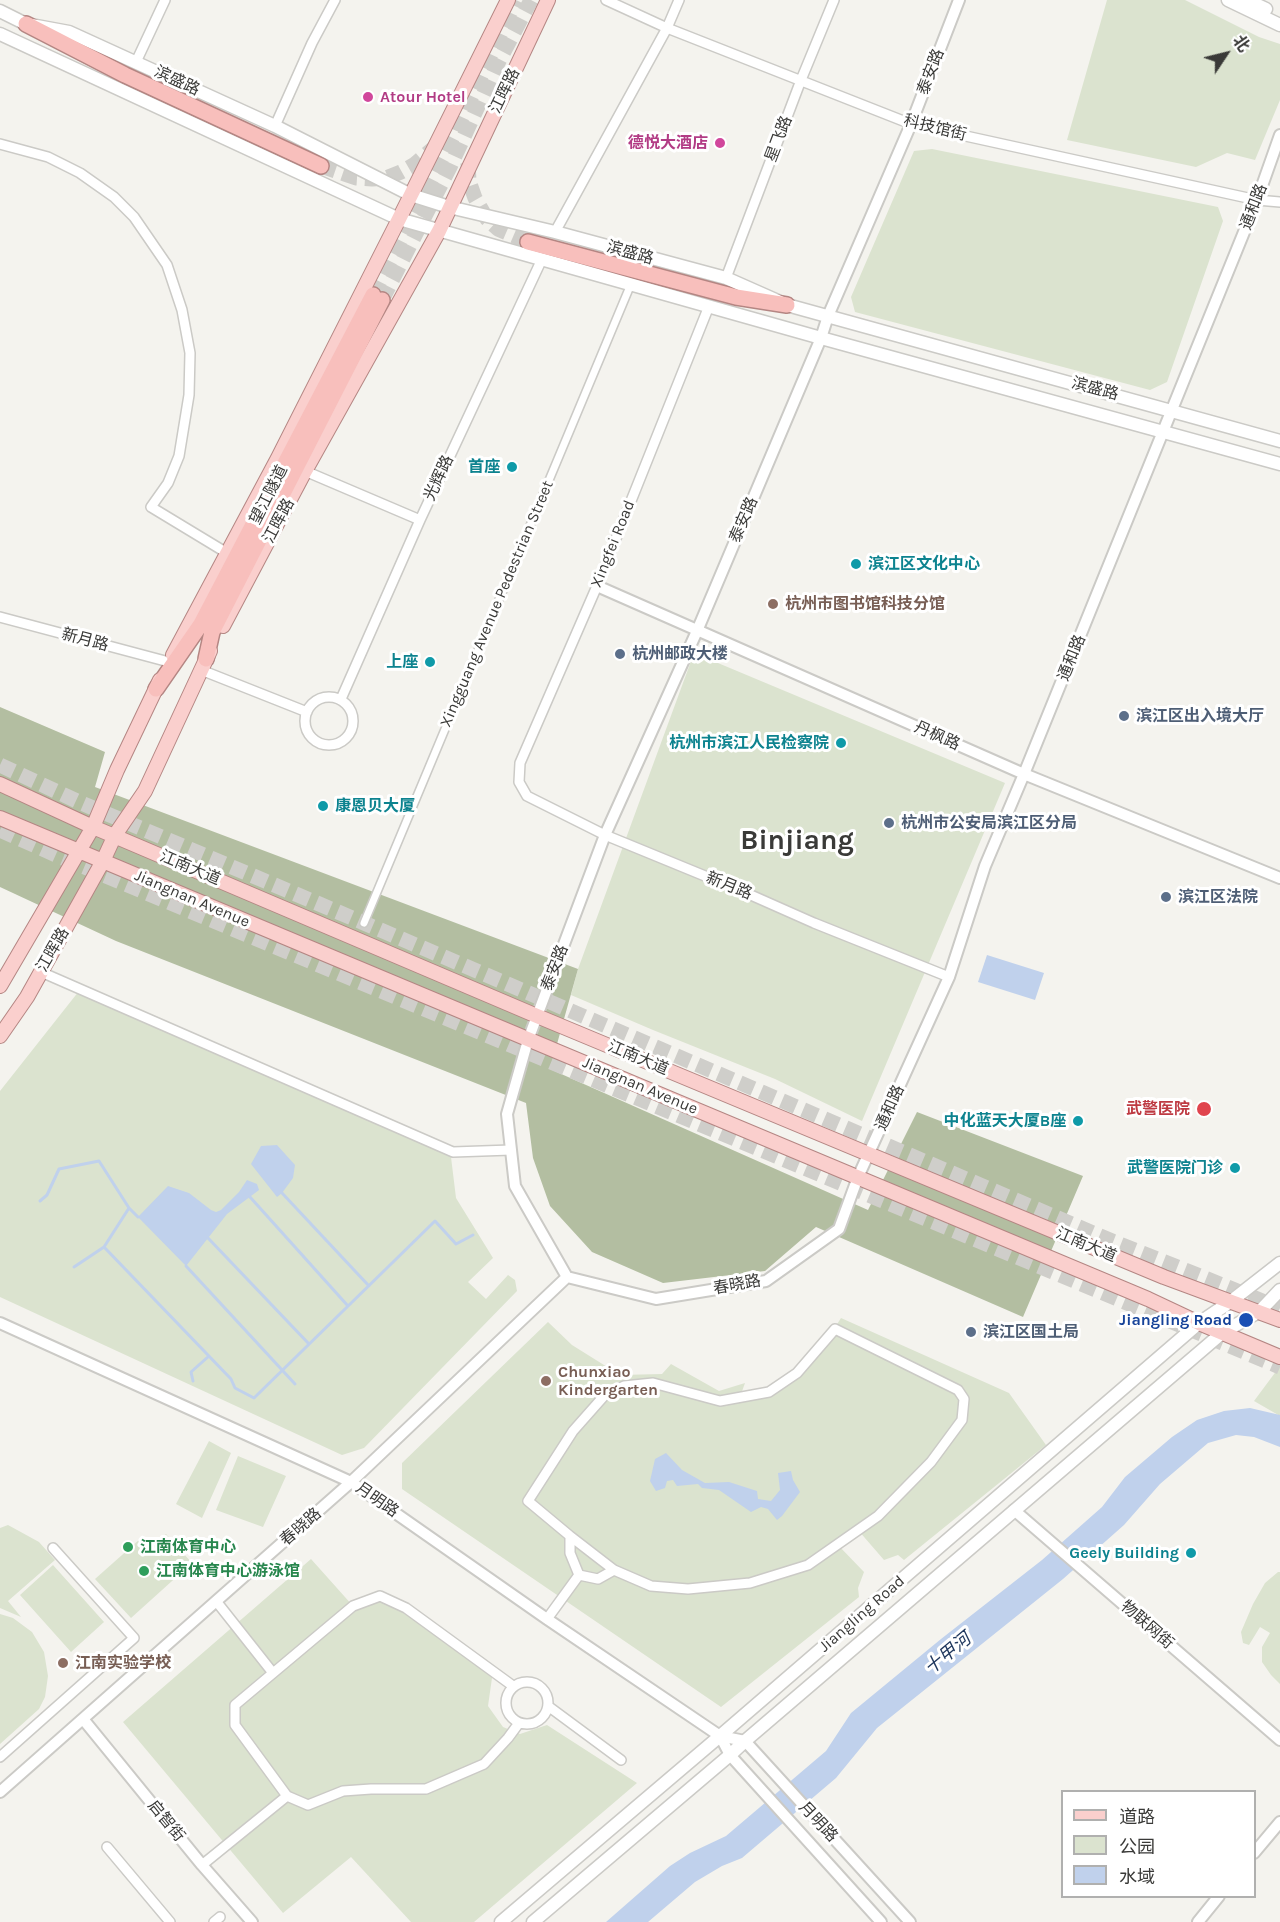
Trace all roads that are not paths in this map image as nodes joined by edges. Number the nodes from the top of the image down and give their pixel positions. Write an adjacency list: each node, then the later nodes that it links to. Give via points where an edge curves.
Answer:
1 (165, 0): 17 (street)
2 (335, 0): 20 (street)
3 (508, 0): 24 (main road, 江晖路)
4 (548, 0): 27 (main road, 江晖路)
5 (606, 0): 15 (street, 科技馆街)
6 (679, 0): 15 (street)
7 (834, 0): 18 (street, 星飞路)
8 (959, 0): 19 (street, 泰安路)
9 (1228, 0): 14 (main road)
10 (1247, 0): 12 (main road)
11 (0, 11): 13 (main road, 滨盛路)
12 (1280, 16)
13 (26, 24): 17 (main road, 滨盛路, via 69,32); 23 (highway, via 125,75)
14 (1280, 25)
15 (667, 28): 18 (street, 科技馆街); 30 (street)
16 (0, 34): 28 (main road, 滨盛路)
17 (136, 62): 20 (main road, 滨盛路)
18 (801, 80): 19 (street, 科技馆街); 33 (street, 星飞路)
19 (911, 124): 25 (street, 科技馆街); 37 (street, 泰安路)
20 (275, 126): 24 (main road, 滨盛路)
21 (1280, 135): 25 (street, 通和路)
22 (0, 144): 45 (street, via 48,157 114,196 134,217 167,265 182,310 190,353 189,395 179,456 168,483 151,507)
23 (321, 166)
24 (411, 195): 27 (main road, 滨盛路); 28 (main road, 江晖路)
25 (1257, 200): 26 (street, 科技馆街); 39 (street, 通和路)
26 (1280, 202)
27 (449, 207): 29 (main road, 江晖路); 30 (main road, 滨盛路)
28 (399, 219): 29 (main road, 滨盛路); 45 (main road, 江晖路)
29 (439, 231): 32 (main road, 滨盛路); 43 (main road, 江晖路)
30 (555, 232): 33 (main road, 滨盛路)
31 (528, 242): 35 (highway, via 736,297)
32 (542, 259): 34 (main road, 滨盛路); 44 (street, 光辉路)
33 (726, 278): 35 (main road, 滨盛路)
34 (631, 284): 36 (main road, 滨盛路); 64 (street, Xingguang Avenue Pedestrian Street)
35 (787, 305): 37 (main road, 滨盛路)
36 (709, 306): 38 (main road, 滨盛路); 46 (street, Xingfei Road)
37 (828, 316): 38 (street, 泰安路); 39 (main road, 滨盛路)
38 (821, 338): 40 (main road, 滨盛路); 48 (street, 泰安路)
39 (1171, 412): 40 (street, 通和路); 41 (main road, 滨盛路)
40 (1164, 431): 42 (main road, 滨盛路); 54 (street, 通和路)
41 (1280, 441)
42 (1280, 464)
43 (305, 471): 44 (street); 50 (main road, 江晖路)
44 (420, 520): 52 (street, 光辉路)
45 (227, 553): 49 (main road, 江晖路)
46 (597, 586): 48 (street, 丹枫路); 55 (street, Xingfei Road, via 520,763)
47 (0, 617): 49 (street, 新月路)
48 (697, 631): 54 (street, 丹枫路); 60 (street, 泰安路)
49 (169, 662): 51 (main road, 江晖路)
50 (204, 665): 51 (highway, 望江隧道, via 212,632 377,298 201,624); 53 (street); 59 (main road, 江晖路, via 145,791)
51 (156, 689): 58 (main road, 江晖路)
52 (341, 699): 53 (street, via 317,699); 53 (street, via 352,712 352,728 335,745 319,743 308,733 304,719)
53 (307, 712)
54 (1024, 774): 63 (street, 丹枫路); 66 (street, 通和路, via 985,866)
55 (519, 782): 60 (street, 新月路, via 527,796)
56 (0, 784): 58 (main road, 江南大道)
57 (0, 818): 61 (main road, Jiangnan Avenue)
58 (93, 827): 59 (main road, 江南大道); 61 (main road, 江晖路)
59 (115, 835): 62 (main road, 江晖路); 68 (main road, 江南大道)
60 (604, 835): 66 (street, 新月路); 68 (street, 泰安路)
61 (78, 851): 62 (main road, Jiangnan Avenue); 67 (main road, 江晖路)
62 (104, 861): 65 (main road, 江晖路); 70 (main road, Jiangnan Avenue)
63 (1280, 878)
64 (364, 923)
65 (41, 972): 69 (main road, 江晖路); 71 (street, via 453,1152)
66 (949, 977): 72 (street, 通和路)
67 (0, 986)
68 (537, 1016): 70 (street, 泰安路); 72 (main road, 江南大道)
69 (0, 1036)
70 (528, 1040): 71 (street, via 507,1114); 73 (main road, Jiangnan Avenue)
71 (511, 1150): 75 (street, via 515,1186)
72 (870, 1154): 73 (street, 通和路); 77 (main road, 江南大道)
73 (858, 1177): 75 (street, 春晓路, via 839,1229 766,1281 656,1299); 81 (main road, Jiangnan Avenue)
74 (1280, 1263): 77 (main road, Jiangling Road)
75 (567, 1277): 84 (street, 春晓路)
76 (1280, 1290): 78 (main road, Jiangling Road)
77 (1230, 1302): 78 (main road, 江南大道); 81 (main road, Jiangling Road)
78 (1260, 1311): 79 (main road, 江南大道); 82 (main road, Jiangling Road)
79 (1280, 1320)
80 (0, 1323): 84 (street, 月明路)
81 (1199, 1323): 82 (main road, Jiangnan Avenue); 97 (main road, Jiangling Road)
82 (1222, 1332): 83 (main road, Jiangnan Avenue); 85 (main road, Jiangling Road)
83 (1280, 1356)
84 (351, 1482): 90 (street, 春晓路); 91 (street, 月明路)
85 (1014, 1510): 98 (street, 物联网街); 99 (main road, Jiangling Road)
86 (570, 1536): 88 (street); 88 (street, via 528,1501 573,1431 604,1396 624,1386 653,1383 720,1401 769,1392 797,1373 834,1329 958,1390 964,1399 962,1420 931,1462 878,1516 808,1565 750,1583 688,1589 651,1586); 89 (street, via 570,1553)
87 (53, 1548): 101 (street, via 134,1638)
88 (614, 1570): 89 (street, via 598,1579)
89 (579, 1575): 91 (street)
90 (216, 1601): 92 (street); 95 (street, 春晓路)
91 (547, 1619): 97 (street, 月明路)
92 (273, 1673): 93 (street, via 353,1606 380,1596 406,1608); 104 (street, via 235,1705 236,1725)
93 (513, 1686): 94 (street, via 534,1682 546,1692); 96 (street, via 505,1702 509,1715)
94 (548, 1706): 96 (street, via 538,1721); 102 (street)
95 (83, 1719): 103 (street, 春晓路); 108 (street, 启智街)
96 (519, 1723): 104 (street, via 484,1764 426,1789 343,1791 308,1805)
97 (720, 1736): 99 (street, 月明路); 100 (street, 月明路); 112 (main road, Jiangling Road)
98 (1280, 1740)
99 (745, 1741): 100 (main road, Jiangling Road); 115 (street, 月明路)
100 (730, 1755): 113 (main road, Jiangling Road); 114 (street, 月明路)
101 (0, 1757)
102 (621, 1760)
103 (0, 1792)
104 (287, 1796): 108 (street)
105 (1280, 1822): 107 (street)
106 (107, 1847): 110 (street)
107 (1256, 1851)
108 (202, 1865): 111 (street, 启智街)
109 (1217, 1898): 116 (street)
110 (170, 1922)
111 (252, 1922)
112 (501, 1922)
113 (533, 1922)
114 (881, 1922)
115 (910, 1922)
116 (1198, 1922)

